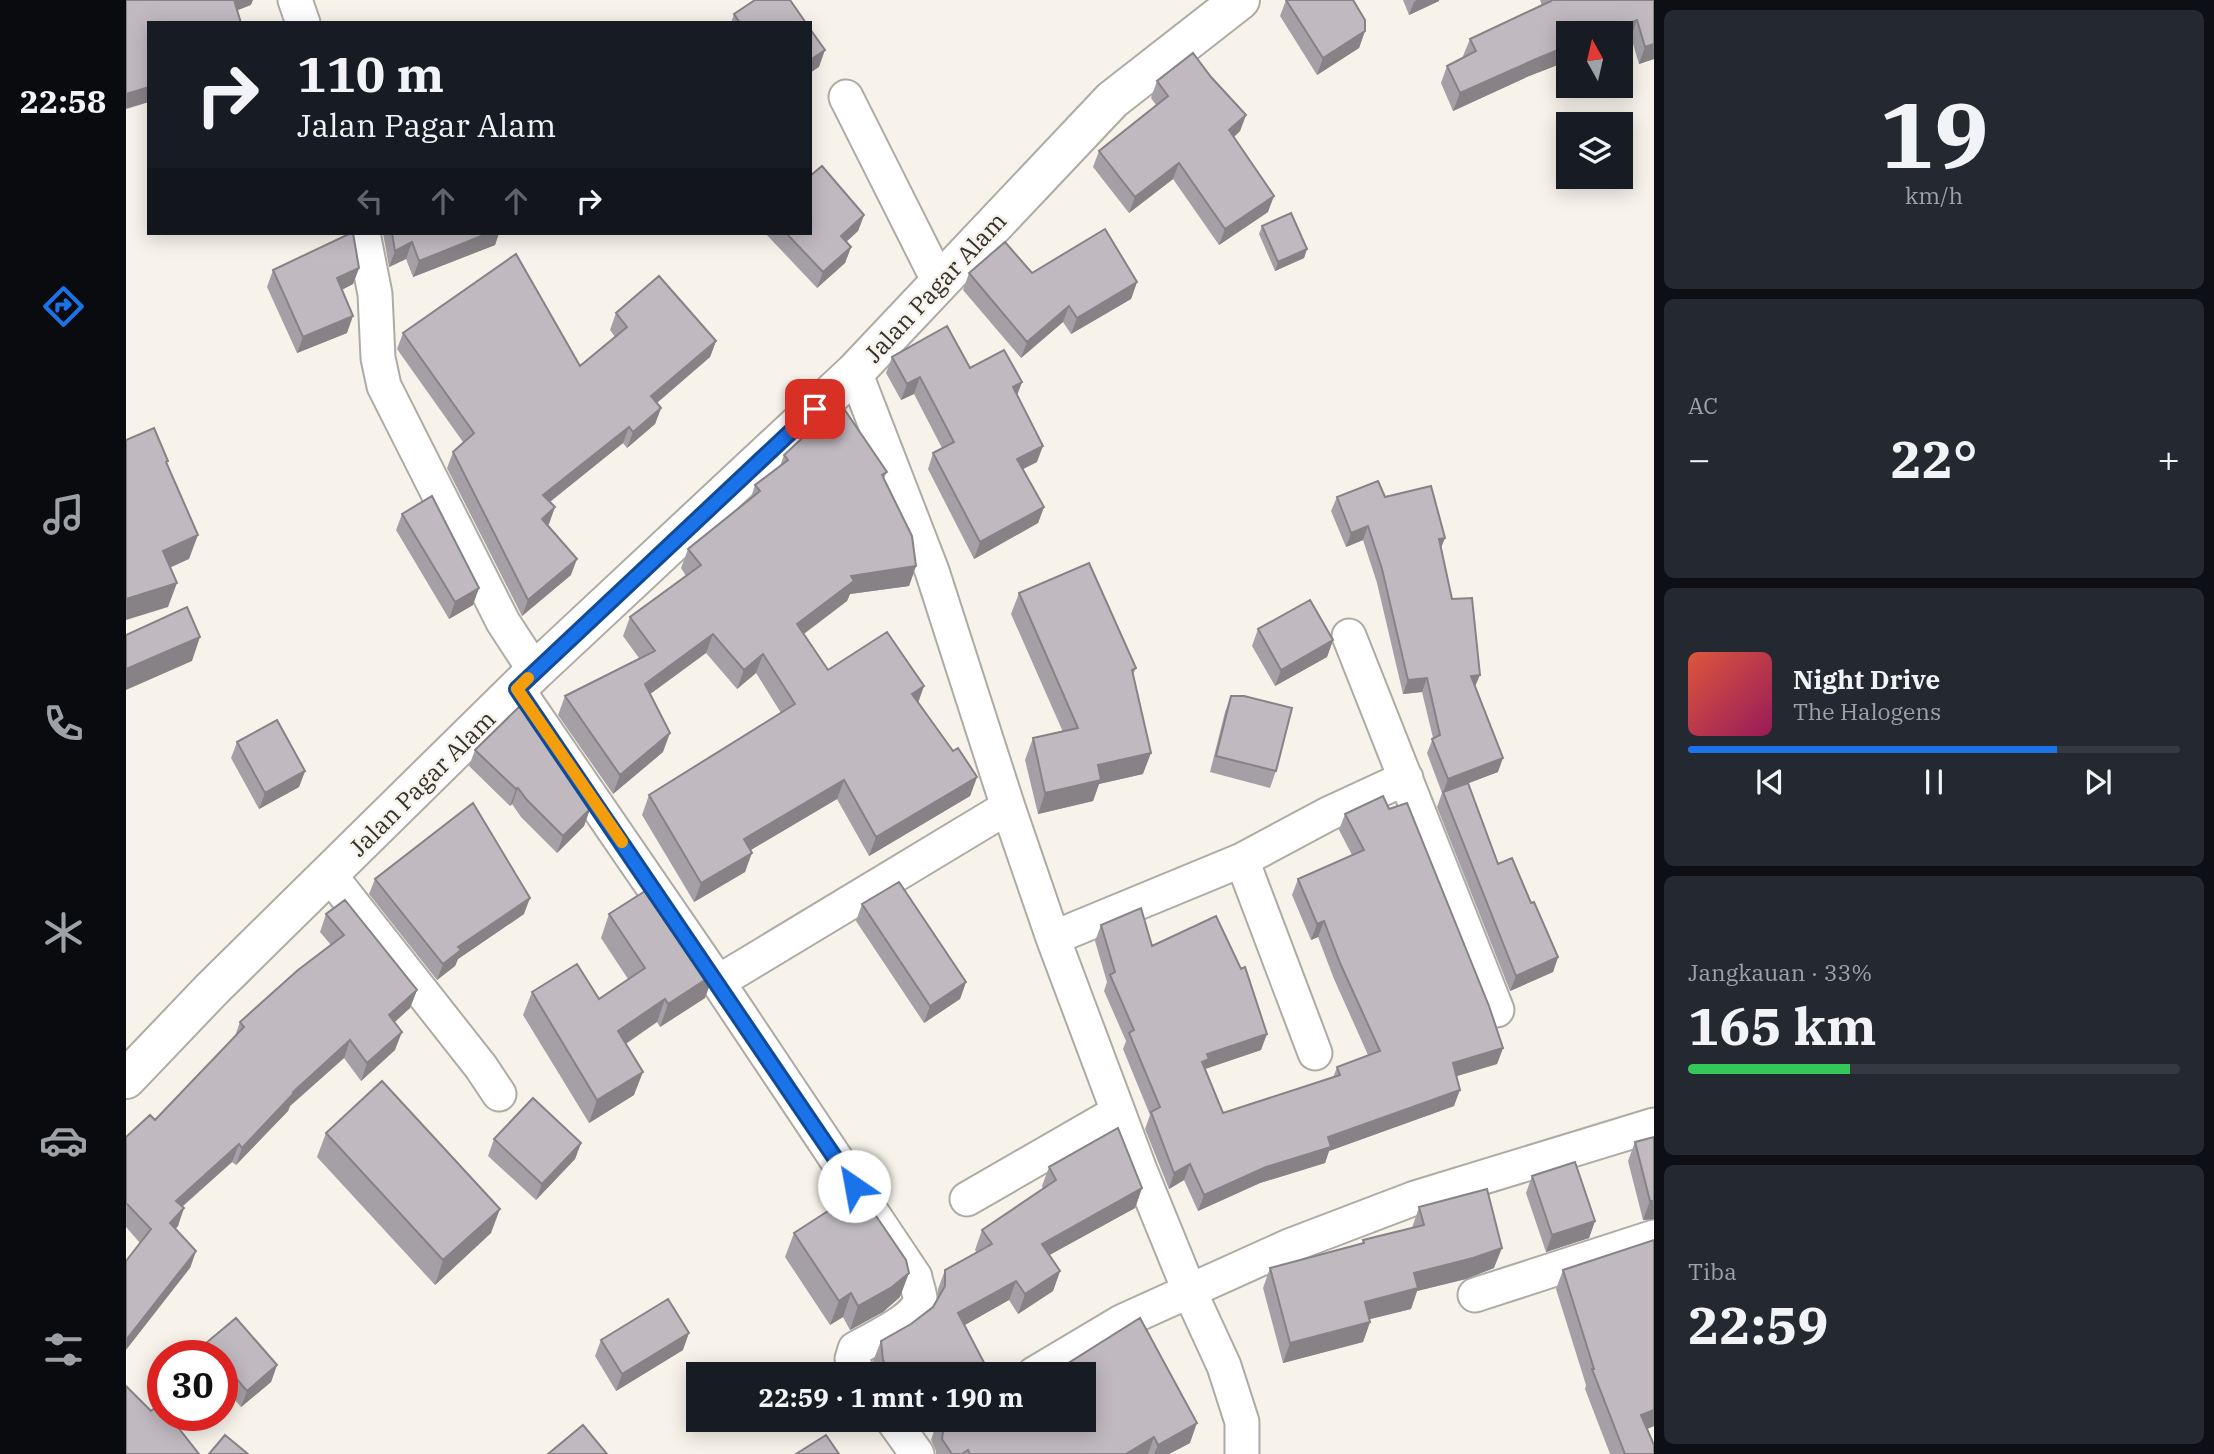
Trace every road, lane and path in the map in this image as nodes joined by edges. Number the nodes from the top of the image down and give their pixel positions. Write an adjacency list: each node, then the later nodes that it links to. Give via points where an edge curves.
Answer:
1 (295, 0): 3 (street)
2 (1240, 0): 6 (street, Jalan Pagar Alam, via 1112,100)
3 (302, 21)
4 (846, 97): 6 (street)
5 (363, 235): 9 (street, via 384,386 503,622)
6 (939, 282): 7 (street, Jalan Pagar Alam)
7 (855, 372): 9 (street, Jalan Pagar Alam); 11 (street, via 932,570)
8 (1349, 636): 10 (street)
9 (526, 680): 13 (street, Jalan Pagar Alam); 15 (street)
10 (1406, 778): 12 (street); 16 (street)
11 (1008, 807): 14 (street); 15 (street)
12 (1242, 860): 14 (street); 17 (street)
13 (329, 874): 18 (street, Jalan Pagar Alam); 19 (street)
14 (1053, 938): 20 (street)
15 (718, 982): 26 (street, via 915,1278 920,1298 915,1311 855,1349)
16 (1497, 1010)
17 (1315, 1053)
18 (126, 1079)
19 (499, 1094)
20 (1118, 1112): 22 (street); 24 (street)
21 (1654, 1125): 24 (street, via 1415,1198)
22 (967, 1199)
23 (1654, 1237): 25 (street)
24 (1189, 1290): 27 (street, via 1123,1321); 30 (street, via 1224,1366 1242,1422)
25 (1475, 1295)
26 (853, 1362)
27 (1054, 1362)
28 (901, 1432): 29 (street)
29 (917, 1454)
30 (1242, 1454)

